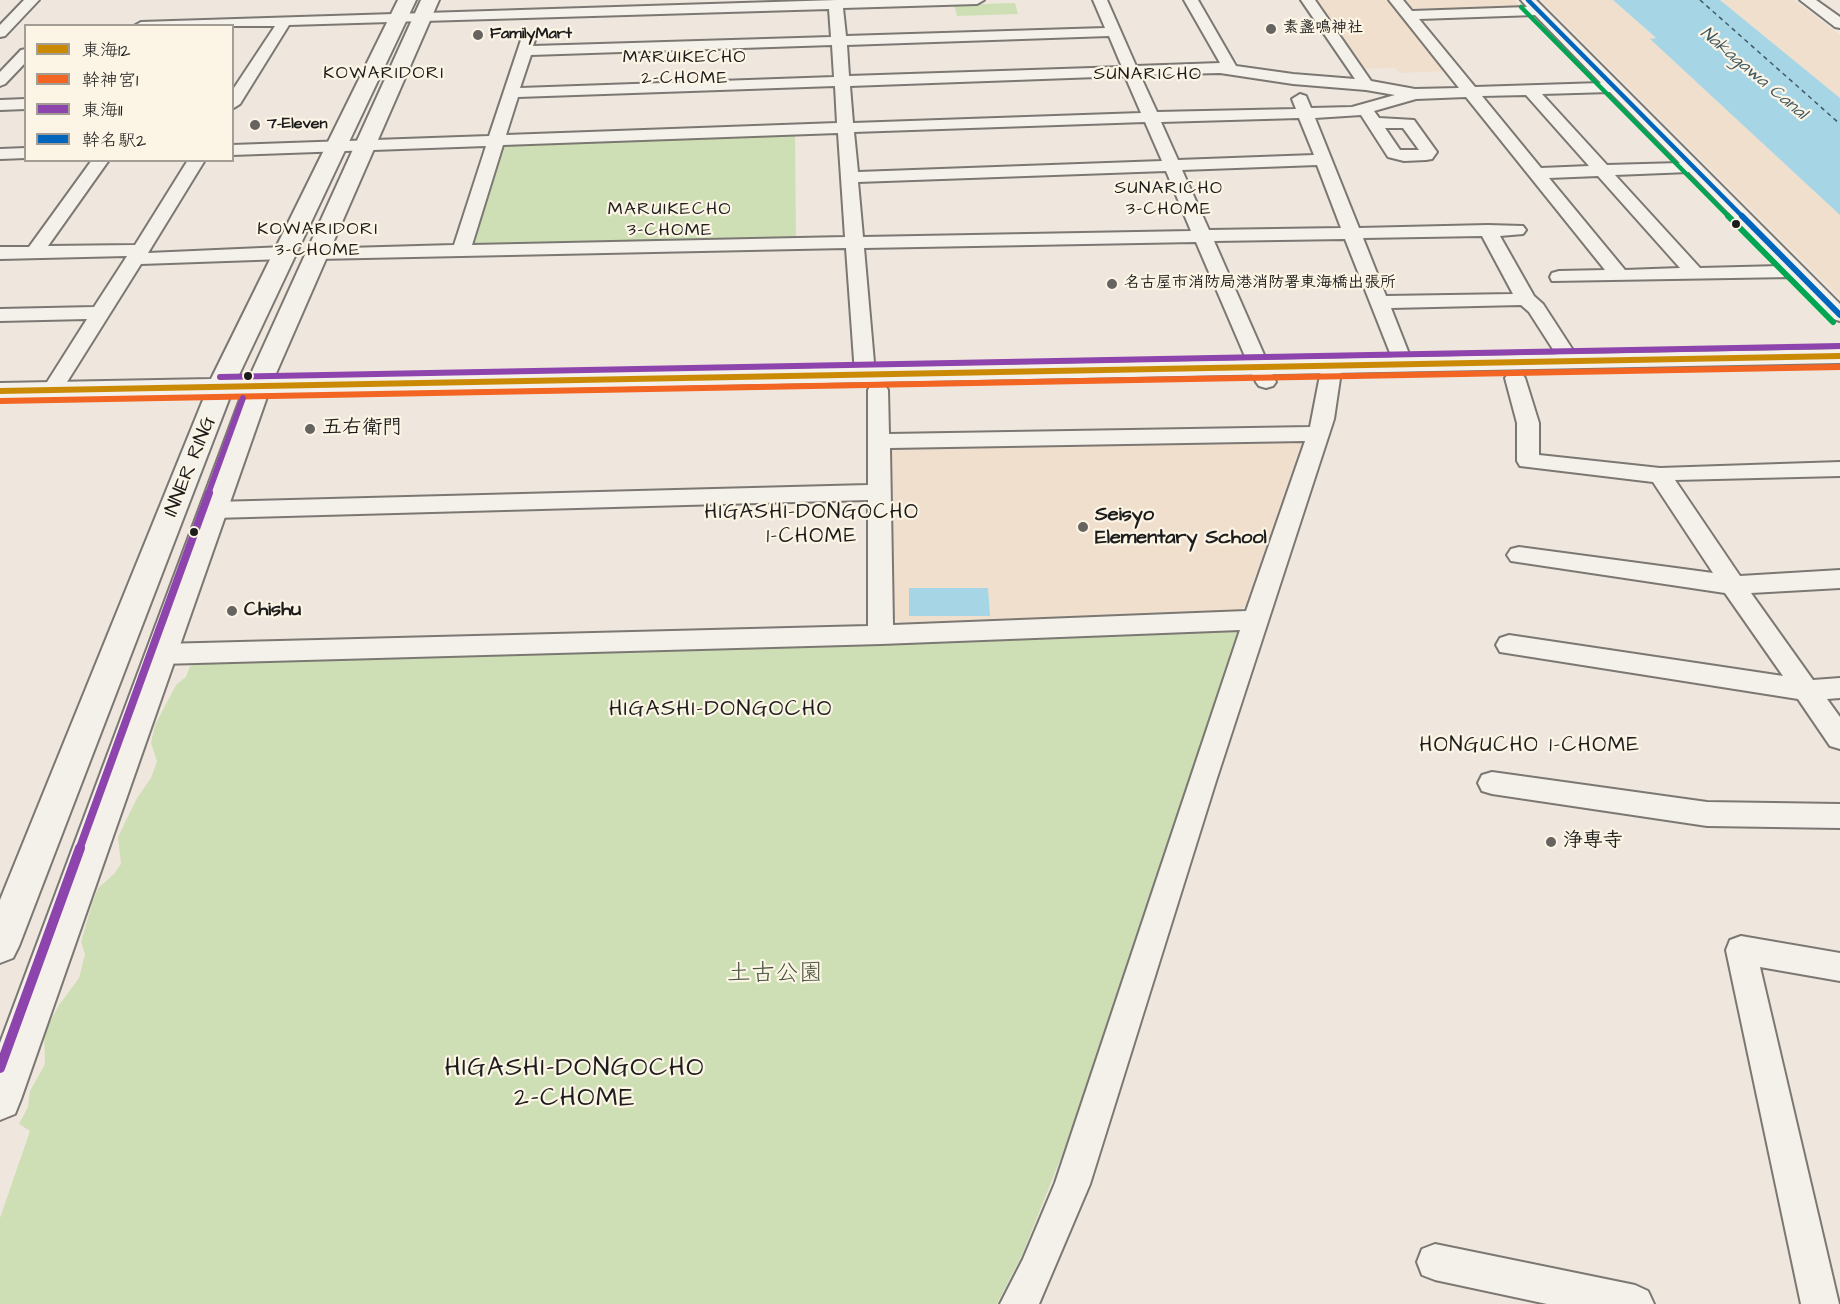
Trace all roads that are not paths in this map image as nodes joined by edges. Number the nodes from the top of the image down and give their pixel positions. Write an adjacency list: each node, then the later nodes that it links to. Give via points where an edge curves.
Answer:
1 (32, 0): 18 (street)
2 (977, 0): 8 (street)
3 (1100, 0): 19 (street)
4 (1191, 0): 24 (street)
5 (1308, 0): 28 (street)
6 (1396, 0): 13 (street)
7 (1807, 0): 16 (street)
8 (836, 4): 12 (street); 20 (street)
9 (1534, 5): 13 (street); 29 (street)
10 (403, 9): 11 (street); 14 (street); 43 (main road, INNER RING)
11 (426, 9): 12 (street); 44 (main road, INNER RING)
12 (537, 14): 21 (street)
13 (1408, 15): 31 (street)
14 (286, 16): 15 (street); 34 (street)
15 (209, 24)
16 (1840, 24)
17 (24, 29): 18 (street)
18 (1, 31)
19 (1114, 32): 20 (street); 23 (street)
20 (838, 41): 21 (street); 27 (street)
21 (525, 51): 32 (street)
22 (24, 55): 26 (street)
23 (1130, 70): 24 (street); 27 (street); 39 (street)
24 (1231, 70): 25 (street)
25 (1293, 79): 28 (street); 38 (street)
26 (0, 81)
27 (842, 81): 32 (street); 41 (street)
28 (1366, 85): 33 (street)
29 (1614, 87): 30 (street); 52 (street)
30 (1530, 90): 31 (street); 53 (street)
31 (1471, 92): 33 (street); 54 (street)
32 (512, 93): 42 (street)
33 (1415, 94): 37 (street)
34 (234, 101)
35 (24, 104): 36 (street)
36 (0, 105)
37 (1365, 109): 38 (street); 40 (street)
38 (1306, 113): 39 (street); 48 (street)
39 (1151, 117): 41 (street); 51 (street)
40 (1375, 123)
41 (845, 128): 42 (street); 55 (street)
42 (496, 142): 44 (street); 61 (street)
43 (336, 147): 44 (street); 45 (street); 64 (main road, INNER RING)
44 (365, 147): 65 (main road, INNER RING)
45 (234, 150)
46 (24, 153): 47 (street)
47 (0, 154)
48 (1324, 160): 51 (street); 58 (street)
49 (100, 162): 62 (street)
50 (196, 162): 66 (street)
51 (1173, 165): 55 (street); 59 (street)
52 (1694, 167): 53 (street); 67 (street)
53 (1602, 171): 54 (street); 68 (street)
54 (1536, 173): 69 (street)
55 (849, 177): 60 (street)
56 (1488, 230): 57 (street); 58 (street); 71 (street)
57 (1517, 230)
58 (1353, 233): 59 (street); 72 (street)
59 (1202, 236): 60 (street); 81 (street)
60 (854, 244): 61 (street); 83 (street)
61 (461, 251): 65 (street)
62 (35, 252): 63 (street); 66 (street)
63 (0, 253)
64 (284, 253): 66 (street); 87 (main road, INNER RING)
65 (317, 253): 86 (main road, INNER RING)
66 (137, 254): 73 (street)
67 (1796, 271): 68 (street); 75 (street)
68 (1694, 273): 69 (street)
69 (1619, 275): 70 (street)
70 (1559, 277)
71 (1526, 299): 72 (street); 77 (street)
72 (1380, 302): 78 (street)
73 (101, 313): 74 (street); 84 (street)
74 (0, 315)
75 (1840, 315)
76 (1840, 356): 77 (main road)
77 (1570, 361): 78 (main road)
78 (1403, 364): 79 (main road)
79 (1330, 373): 81 (main road); 82 (main road); 89 (street)
80 (1840, 373): 82 (main road)
81 (1262, 374): 83 (main road)
82 (1515, 378): 92 (street, via 1528,423 1528,461)
83 (871, 382): 86 (main road); 90 (street)
84 (52, 390): 85 (main road); 87 (main road)
85 (0, 391)
86 (255, 394): 87 (main road); 94 (main road, INNER RING)
87 (218, 395): 88 (main road); 107 (main road, INNER RING)
88 (0, 408)
89 (1317, 434): 90 (street); 98 (street)
90 (880, 441): 93 (street)
91 (1840, 470): 92 (street)
92 (1660, 476): 97 (street)
93 (880, 492): 94 (street); 99 (street)
94 (214, 510): 101 (main road, INNER RING)
95 (1519, 555): 97 (street)
96 (1840, 579): 97 (street)
97 (1733, 585): 103 (street)
98 (1254, 621): 99 (street); 112 (street, via 1072,1184)
99 (881, 635): 101 (street)
100 (1509, 645): 103 (street)
101 (161, 654): 109 (main road, INNER RING)
102 (1840, 688): 103 (street)
103 (1808, 690): 104 (street)
104 (1840, 738)
105 (1492, 783): 106 (street, via 1707,814)
106 (1840, 816)
107 (0, 946)
108 (1840, 967): 114 (street, via 1742,950)
109 (6, 1066): 110 (main road, INNER RING)
110 (0, 1099)
111 (1435, 1262): 113 (street)
112 (1019, 1304)
113 (1635, 1304)
114 (1820, 1304)

